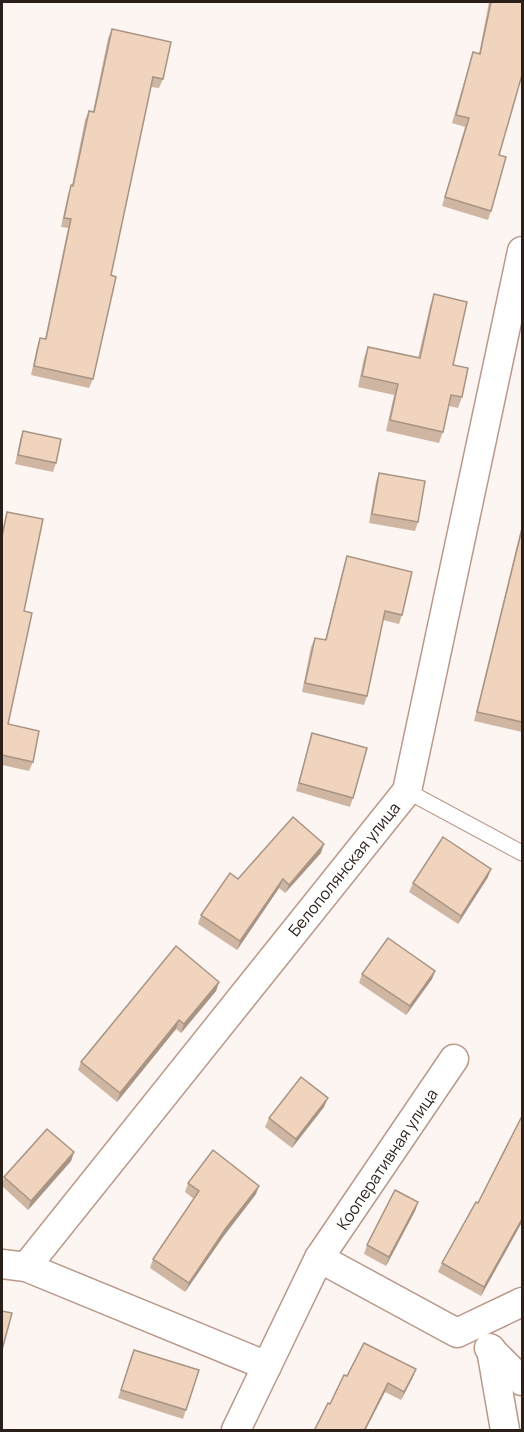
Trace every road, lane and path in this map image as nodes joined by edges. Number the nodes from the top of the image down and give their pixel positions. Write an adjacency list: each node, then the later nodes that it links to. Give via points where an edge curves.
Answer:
1 (522, 251): 2 (street, Белополянская улица)
2 (407, 791): 3 (lane); 6 (street, Белополянская улица)
3 (522, 853)
4 (454, 1059): 5 (street, Кооперативная улица)
5 (319, 1258): 8 (street); 10 (street, Кооперативная улица)
6 (14, 1266): 10 (street)
7 (522, 1302): 8 (street)
8 (457, 1333): 9 (street)
9 (491, 1349): 11 (street); 13 (street)
10 (267, 1366): 12 (street, Кооперативная улица)
11 (522, 1381)
12 (236, 1431)
13 (505, 1431)

